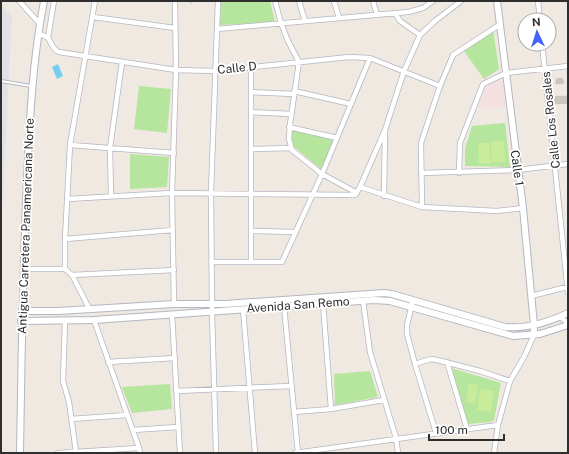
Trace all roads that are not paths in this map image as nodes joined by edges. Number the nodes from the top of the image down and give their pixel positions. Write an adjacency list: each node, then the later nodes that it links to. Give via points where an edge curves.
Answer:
1 (19, 1): 22 (street)
2 (44, 1): 22 (main road, Antigua Carretera Panamericana Norte)
3 (54, 1): 28 (street)
4 (96, 1): 18 (street)
5 (175, 1): 24 (street)
6 (218, 1): 25 (street)
7 (275, 1): 21 (street)
8 (299, 1): 20 (street)
9 (334, 1): 19 (street)
10 (373, 1): 17 (street)
11 (461, 1): 27 (street)
12 (497, 1): 23 (main road, Calle 1)
13 (538, 1): 15 (street)
14 (431, 2): 16 (street, via 417,10)
15 (539, 12)
16 (395, 13): 17 (street); 27 (street, via 400,21)
17 (377, 15): 19 (street)
18 (93, 17): 24 (street); 30 (street)
19 (339, 18): 20 (street)
20 (305, 21): 21 (street)
21 (281, 23): 25 (street); 33 (street)
22 (40, 24): 26 (main road, Antigua Carretera Panamericana Norte)
23 (499, 25): 40 (main road, Calle 1); 43 (street, via 453,55)
24 (175, 28): 37 (street)
25 (217, 29): 39 (street)
26 (38, 34): 28 (street, Calle D); 42 (main road, Antigua Carretera Panamericana Norte)
27 (420, 35): 38 (street)
28 (48, 38): 30 (street, Calle D, via 55,50)
29 (543, 52): 36 (street, Calle Los Rosales)
30 (86, 56): 32 (street, Calle D); 52 (street)
31 (370, 58): 33 (street, Calle D, via 348,57); 38 (street, Calle D); 46 (street)
32 (122, 62): 37 (street, Calle D); 53 (street)
33 (298, 62): 35 (street, Calle D); 45 (street)
34 (568, 66): 36 (street)
35 (251, 67): 39 (street, Calle D); 44 (street)
36 (545, 68): 40 (street); 58 (street, Calle Los Rosales)
37 (176, 70): 39 (street, Calle D); 56 (street)
38 (404, 70): 43 (street, Calle D); 50 (street)
39 (215, 71): 64 (street)
40 (506, 73): 59 (main road, Calle 1); 61 (street, via 483,84 460,143)
41 (1, 81): 42 (lane)
42 (32, 86): 80 (main road, Antigua Carretera Panamericana Norte)
43 (440, 86): 60 (street, via 422,143)
44 (251, 92): 45 (street); 47 (street)
45 (294, 92): 46 (street); 48 (street)
46 (351, 104): 51 (street)
47 (251, 112): 48 (street); 54 (street)
48 (291, 114): 49 (street)
49 (290, 127): 51 (street); 55 (street)
50 (385, 130): 63 (street); 70 (street)
51 (337, 138): 62 (street)
52 (70, 145): 53 (street); 71 (street)
53 (110, 148): 56 (street); 69 (street)
54 (251, 148): 55 (street); 67 (street)
55 (291, 148): 62 (street)
56 (174, 153): 66 (street)
57 (568, 164): 58 (street)
58 (556, 166): 59 (street); 84 (street, Calle Los Rosales)
59 (517, 170): 61 (street); 73 (main road, Calle 1)
60 (421, 173): 61 (street); 72 (street)
61 (459, 173)
62 (322, 174): 65 (street); 68 (street)
63 (360, 187): 65 (street); 70 (street)
64 (212, 192): 66 (street); 67 (street); 78 (street)
65 (357, 192): 68 (street, via 355,195)
66 (172, 193): 69 (street); 74 (street)
67 (251, 194): 68 (street); 75 (street)
68 (313, 194): 76 (street)
69 (111, 196): 71 (street)
70 (384, 196): 72 (street)
71 (67, 199): 77 (street)
72 (422, 208): 73 (street, via 497,211)
73 (523, 208): 85 (main road, Calle 1)
74 (173, 230): 77 (street); 82 (street)
75 (251, 231): 76 (street); 79 (street)
76 (296, 232): 79 (street, via 282,262)
77 (65, 239): 81 (street)
78 (212, 262): 79 (street); 90 (street)
79 (251, 262)
80 (23, 268): 81 (street); 95 (main road, Antigua Carretera Panamericana Norte)
81 (65, 269): 83 (street)
82 (174, 270): 83 (street); 89 (street)
83 (72, 275): 94 (street)
84 (568, 289): 85 (street)
85 (531, 296): 104 (main road, Calle 1)
86 (363, 300): 88 (main road, Avenida San Remo); 92 (main road, Avenida San Remo, via 383,300); 115 (street, via 367,339)
87 (413, 300): 90 (main road, Avenida San Remo, via 384,293); 92 (street); 104 (main road, Avenida San Remo, via 505,327)
88 (323, 303): 91 (main road, Avenida San Remo); 116 (street)
89 (174, 304): 90 (main road, Avenida San Remo); 94 (main road, Avenida San Remo)
90 (212, 304): 96 (street)
91 (284, 306): 93 (main road, Avenida San Remo); 111 (street)
92 (411, 307): 105 (main road, Avenida San Remo, via 503,334); 109 (street, via 406,325)
93 (243, 309): 96 (main road, Avenida San Remo); 112 (street)
94 (90, 310): 95 (main road, Avenida San Remo)
95 (22, 311): 102 (main road, Antigua Carretera Panamericana Norte)
96 (212, 312): 98 (main road, Avenida San Remo); 113 (street)
97 (568, 313): 99 (main road, Avenida San Remo)
98 (172, 314): 100 (main road, Avenida San Remo); 106 (street)
99 (560, 317): 103 (street); 104 (main road, Avenida San Remo)
100 (94, 320): 101 (main road, Avenida San Remo); 107 (street)
101 (65, 321): 102 (main road, Avenida San Remo); 119 (street, via 63,381 69,398)
102 (22, 322): 128 (main road, Antigua Carretera Panamericana Norte)
103 (568, 324): 105 (main road, Avenida San Remo, via 550,332)
104 (534, 325): 105 (main road, Calle 1)
105 (534, 335): 110 (street)
106 (174, 358): 107 (street); 114 (street)
107 (108, 362): 118 (street)
108 (447, 362): 109 (street, via 431,359); 110 (street); 122 (street)
109 (415, 364): 124 (street)
110 (510, 381): 120 (street)
111 (292, 386): 112 (street); 117 (street)
112 (250, 388): 113 (street); 132 (street)
113 (214, 390): 114 (street); 131 (street)
114 (176, 391): 121 (street)
115 (384, 400): 116 (street); 125 (street)
116 (331, 409): 117 (street)
117 (294, 412): 134 (street)
118 (127, 415): 119 (street); 123 (street)
119 (71, 420): 127 (street)
120 (498, 425): 122 (street); 136 (street)
121 (178, 427): 123 (street); 130 (street)
122 (467, 429): 124 (street)
123 (133, 430): 126 (street)
124 (436, 433): 125 (street)
125 (396, 438): 134 (street); 135 (street)
126 (139, 450): 127 (street)
127 (76, 452): 129 (street)
128 (20, 453)
129 (58, 453)
130 (180, 453)
131 (216, 453)
132 (255, 453)
133 (295, 453): 134 (street)
134 (298, 453)
135 (398, 453)
136 (494, 453)

